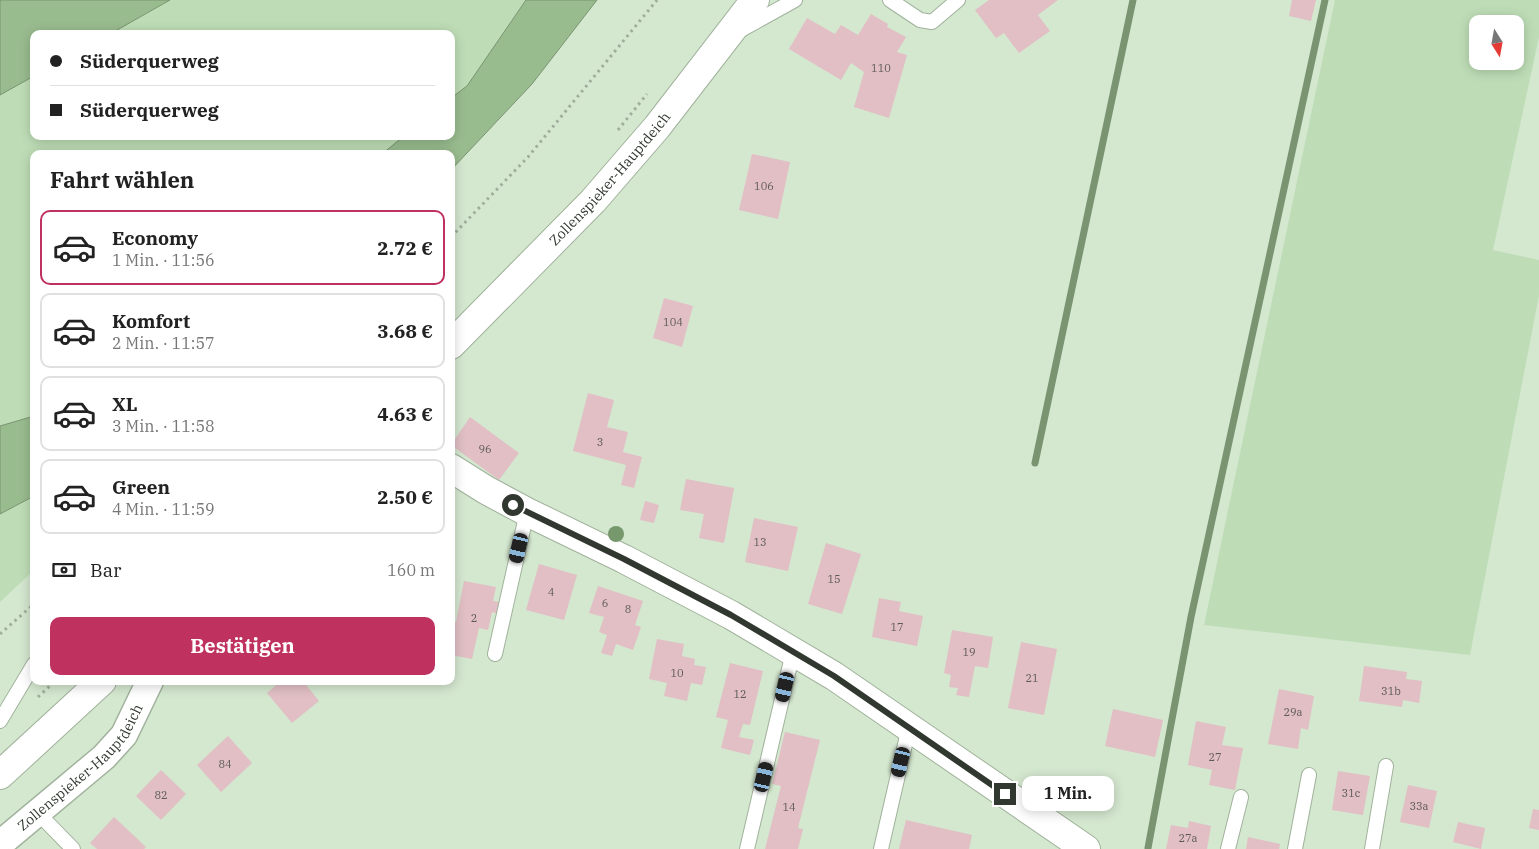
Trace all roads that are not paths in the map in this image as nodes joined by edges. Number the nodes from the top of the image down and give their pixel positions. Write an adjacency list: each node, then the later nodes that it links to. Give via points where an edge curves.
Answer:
1 (755, 0): 5 (street, Zollenspieker-Hauptdeich)
2 (795, 0): 5 (lane)
3 (890, 0): 4 (lane, via 920,20 932,22)
4 (958, 0)
5 (725, 39): 6 (street, Zollenspieker-Hauptdeich, via 657,127 593,201)
6 (455, 341)
7 (455, 471): 8 (street)
8 (527, 512): 9 (street, via 641,567); 10 (lane)
9 (793, 652): 15 (street); 23 (lane)
10 (495, 654)
11 (30, 671): 14 (lane)
12 (98, 685): 18 (street)
13 (148, 685): 20 (street, Zollenspieker-Hauptdeich, via 124,735 104,757)
14 (0, 721)
15 (909, 727): 24 (lane); 25 (street)
16 (1386, 766): 28 (lane)
17 (1309, 775): 27 (lane)
18 (0, 776)
19 (1241, 797): 26 (lane)
20 (38, 812): 21 (street, Zollenspieker-Hauptdeich); 22 (lane)
21 (0, 844)
22 (73, 849)
23 (747, 849)
24 (881, 849)
25 (1086, 849)
26 (1228, 849)
27 (1295, 849)
28 (1372, 849)

